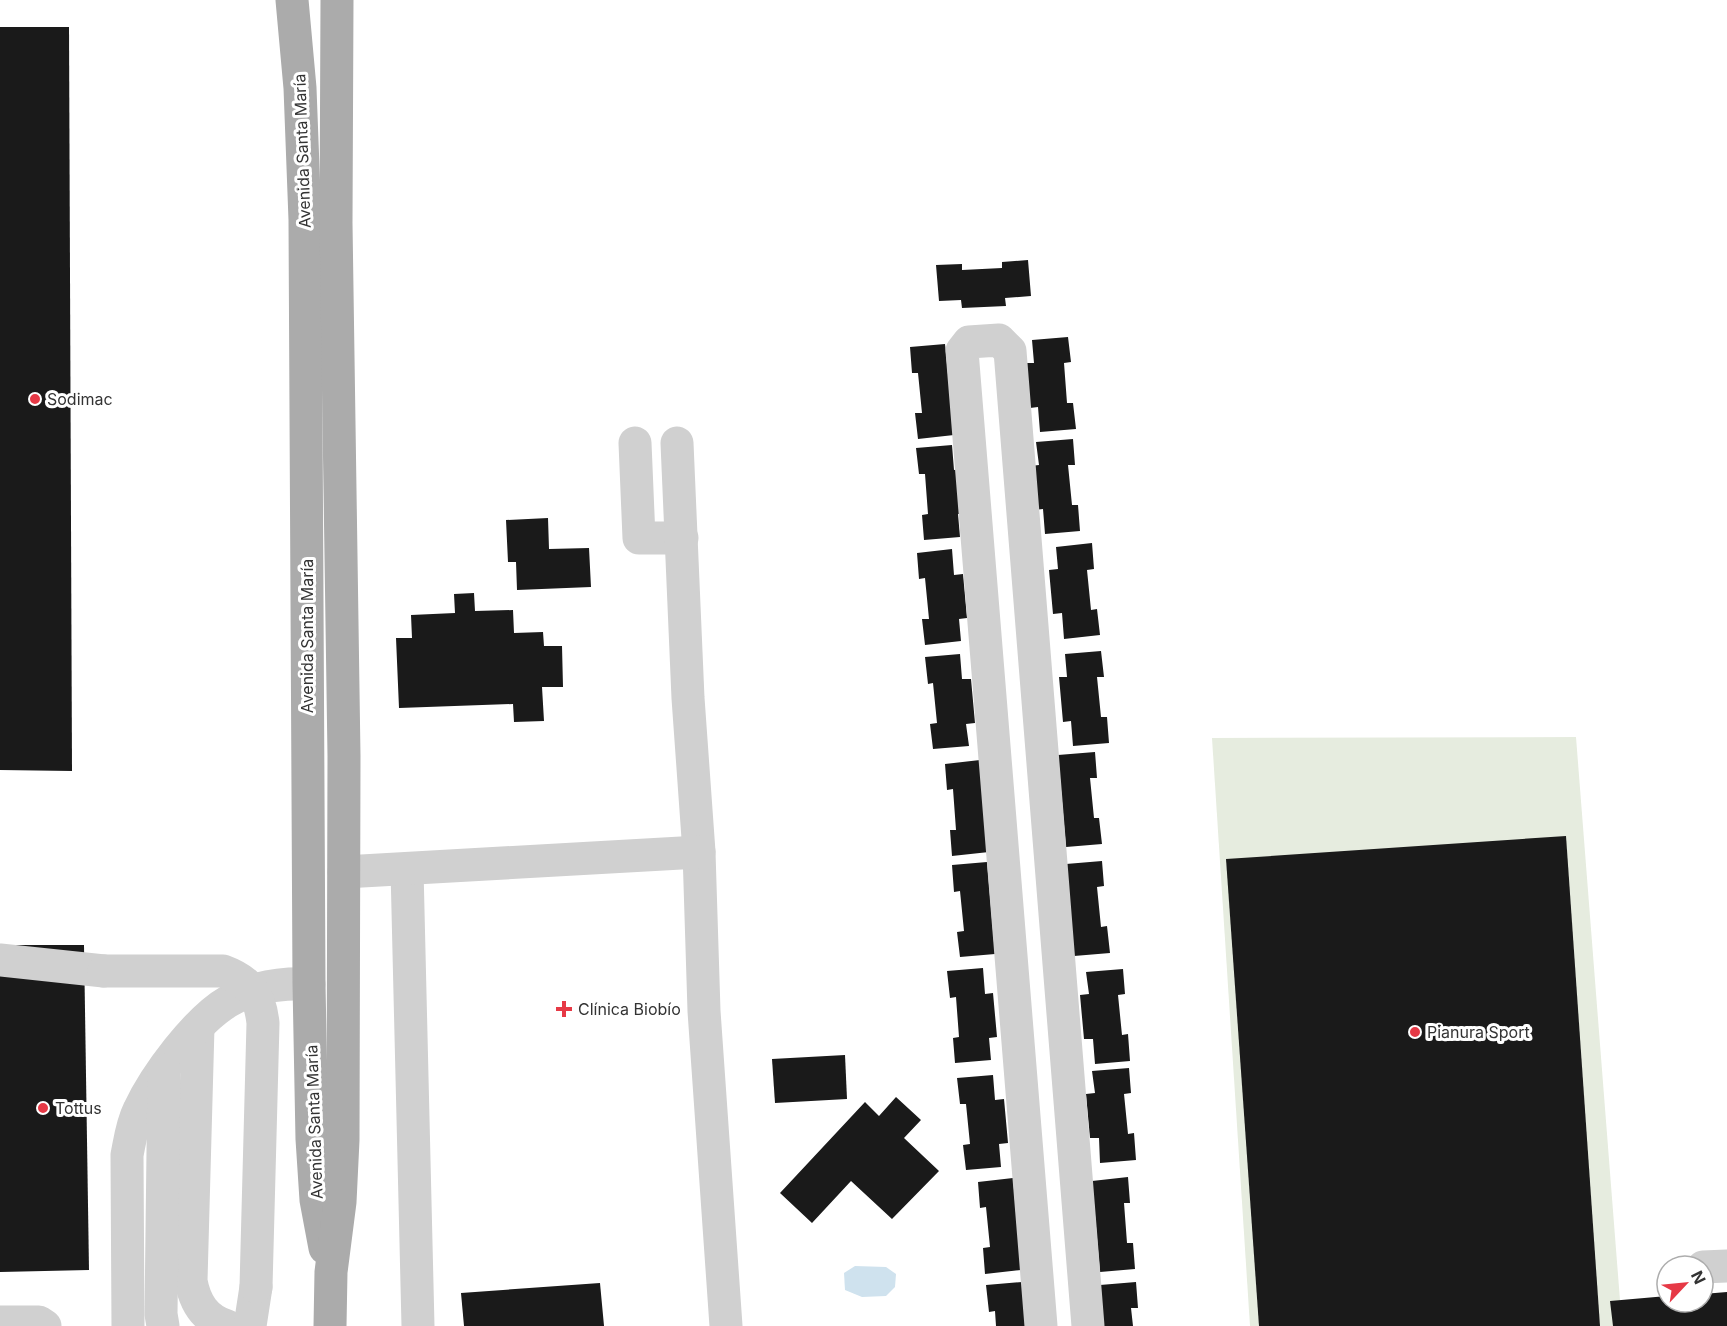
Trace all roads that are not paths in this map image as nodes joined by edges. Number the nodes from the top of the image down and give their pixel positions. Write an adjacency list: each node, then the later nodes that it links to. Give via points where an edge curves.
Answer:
1 (292, 0): 16 (main road, Avenida Santa María, via 306,220)
2 (337, 0): 12 (main road, Avenida Santa María)
3 (634, 443): 5 (lane, via 639,538)
4 (677, 443): 5 (lane)
5 (682, 538): 10 (lane)
6 (1025, 546): 7 (lane); 7 (lane, via 1010,351 999,340 969,342 962,351); 8 (lane)
7 (978, 548): 9 (lane)
8 (1042, 751): 9 (lane); 13 (lane)
9 (995, 755): 14 (lane)
10 (699, 852): 11 (lane); 30 (lane, via 704,1011)
11 (407, 868): 12 (lane); 29 (lane)
12 (344, 872): 21 (main road, Avenida Santa María, via 343,1140)
13 (1058, 954): 14 (lane); 19 (lane)
14 (1011, 957): 20 (lane)
15 (0, 960): 27 (lane, bridge, via 104,971 223,971 249,985 262,1010 263,1023 256,1287)
16 (309, 984): 17 (lane, via 248,992 215,1010); 21 (main road, Avenida Santa María, via 313,1169)
17 (198, 1027): 18 (lane); 26 (lane, via 191,1281 199,1306 219,1324)
18 (164, 1070): 24 (lane, via 138,1112 127,1155); 25 (lane)
19 (1076, 1176): 20 (lane); 32 (lane)
20 (1029, 1178): 31 (lane)
21 (331, 1272): 28 (main road, Avenida Santa María)
22 (0, 1322): 23 (lane, via 39,1322)
23 (45, 1326)
24 (128, 1326)
25 (163, 1326)
26 (227, 1326)
27 (250, 1326)
28 (330, 1326)
29 (418, 1326)
30 (726, 1326)
31 (1041, 1326)
32 (1088, 1326)

